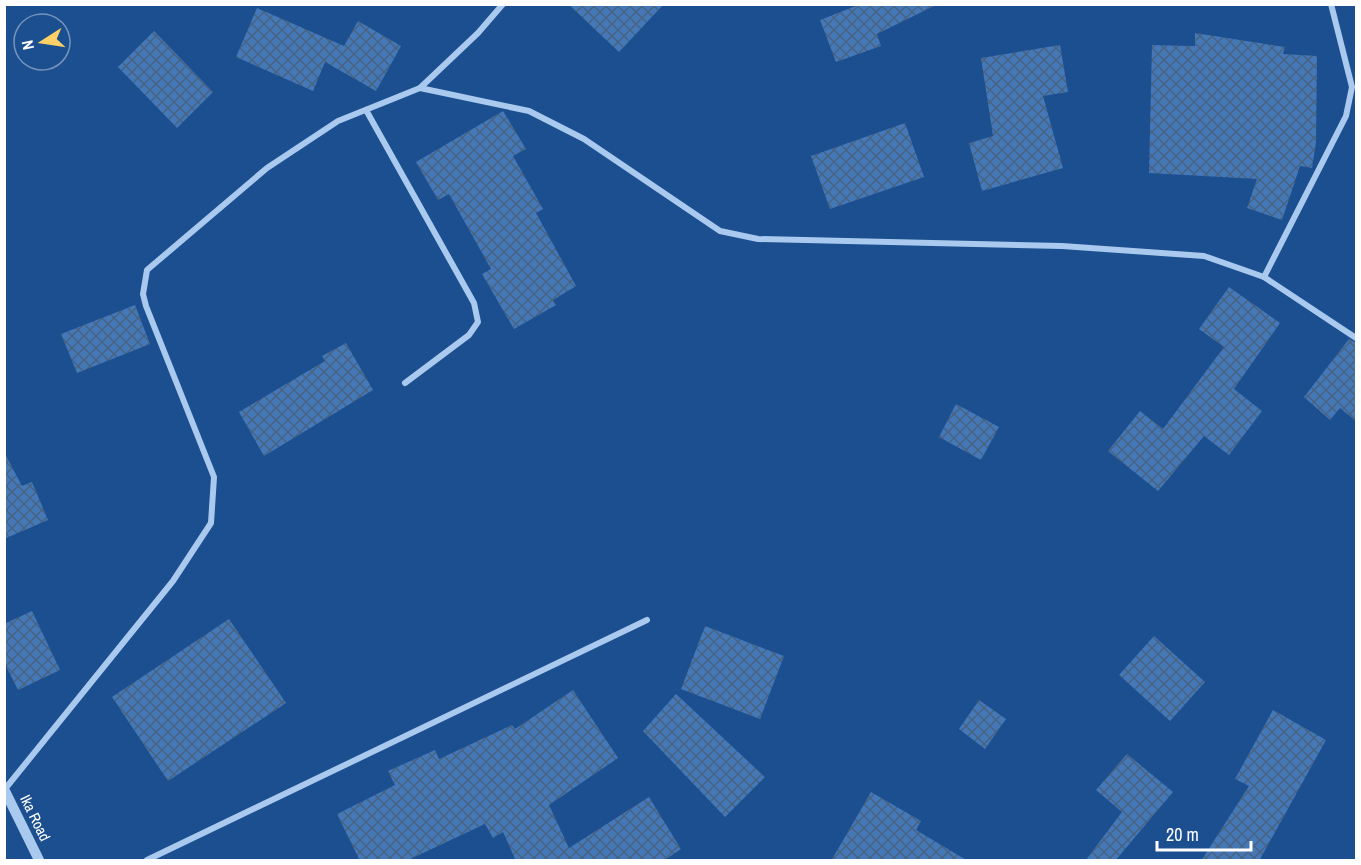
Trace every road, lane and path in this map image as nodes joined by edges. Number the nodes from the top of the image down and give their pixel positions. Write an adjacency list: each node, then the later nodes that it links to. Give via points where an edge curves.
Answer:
1 (502, 4): 3 (street, via 478,33)
2 (1331, 4): 5 (street, via 1352,87 1346,116)
3 (420, 88): 4 (street); 5 (street, via 529,111 584,139 720,231 758,239 1062,246 1204,256)
4 (366, 110): 7 (street, via 474,303 478,322 469,335); 9 (street, via 338,121 267,168 147,270 146,306 214,477 211,523 173,581)
5 (1264, 278): 6 (street)
6 (1356, 338)
7 (405, 383)
8 (647, 620): 11 (street)
9 (4, 789): 10 (street, Ika Road)
10 (39, 861)
11 (147, 861)

